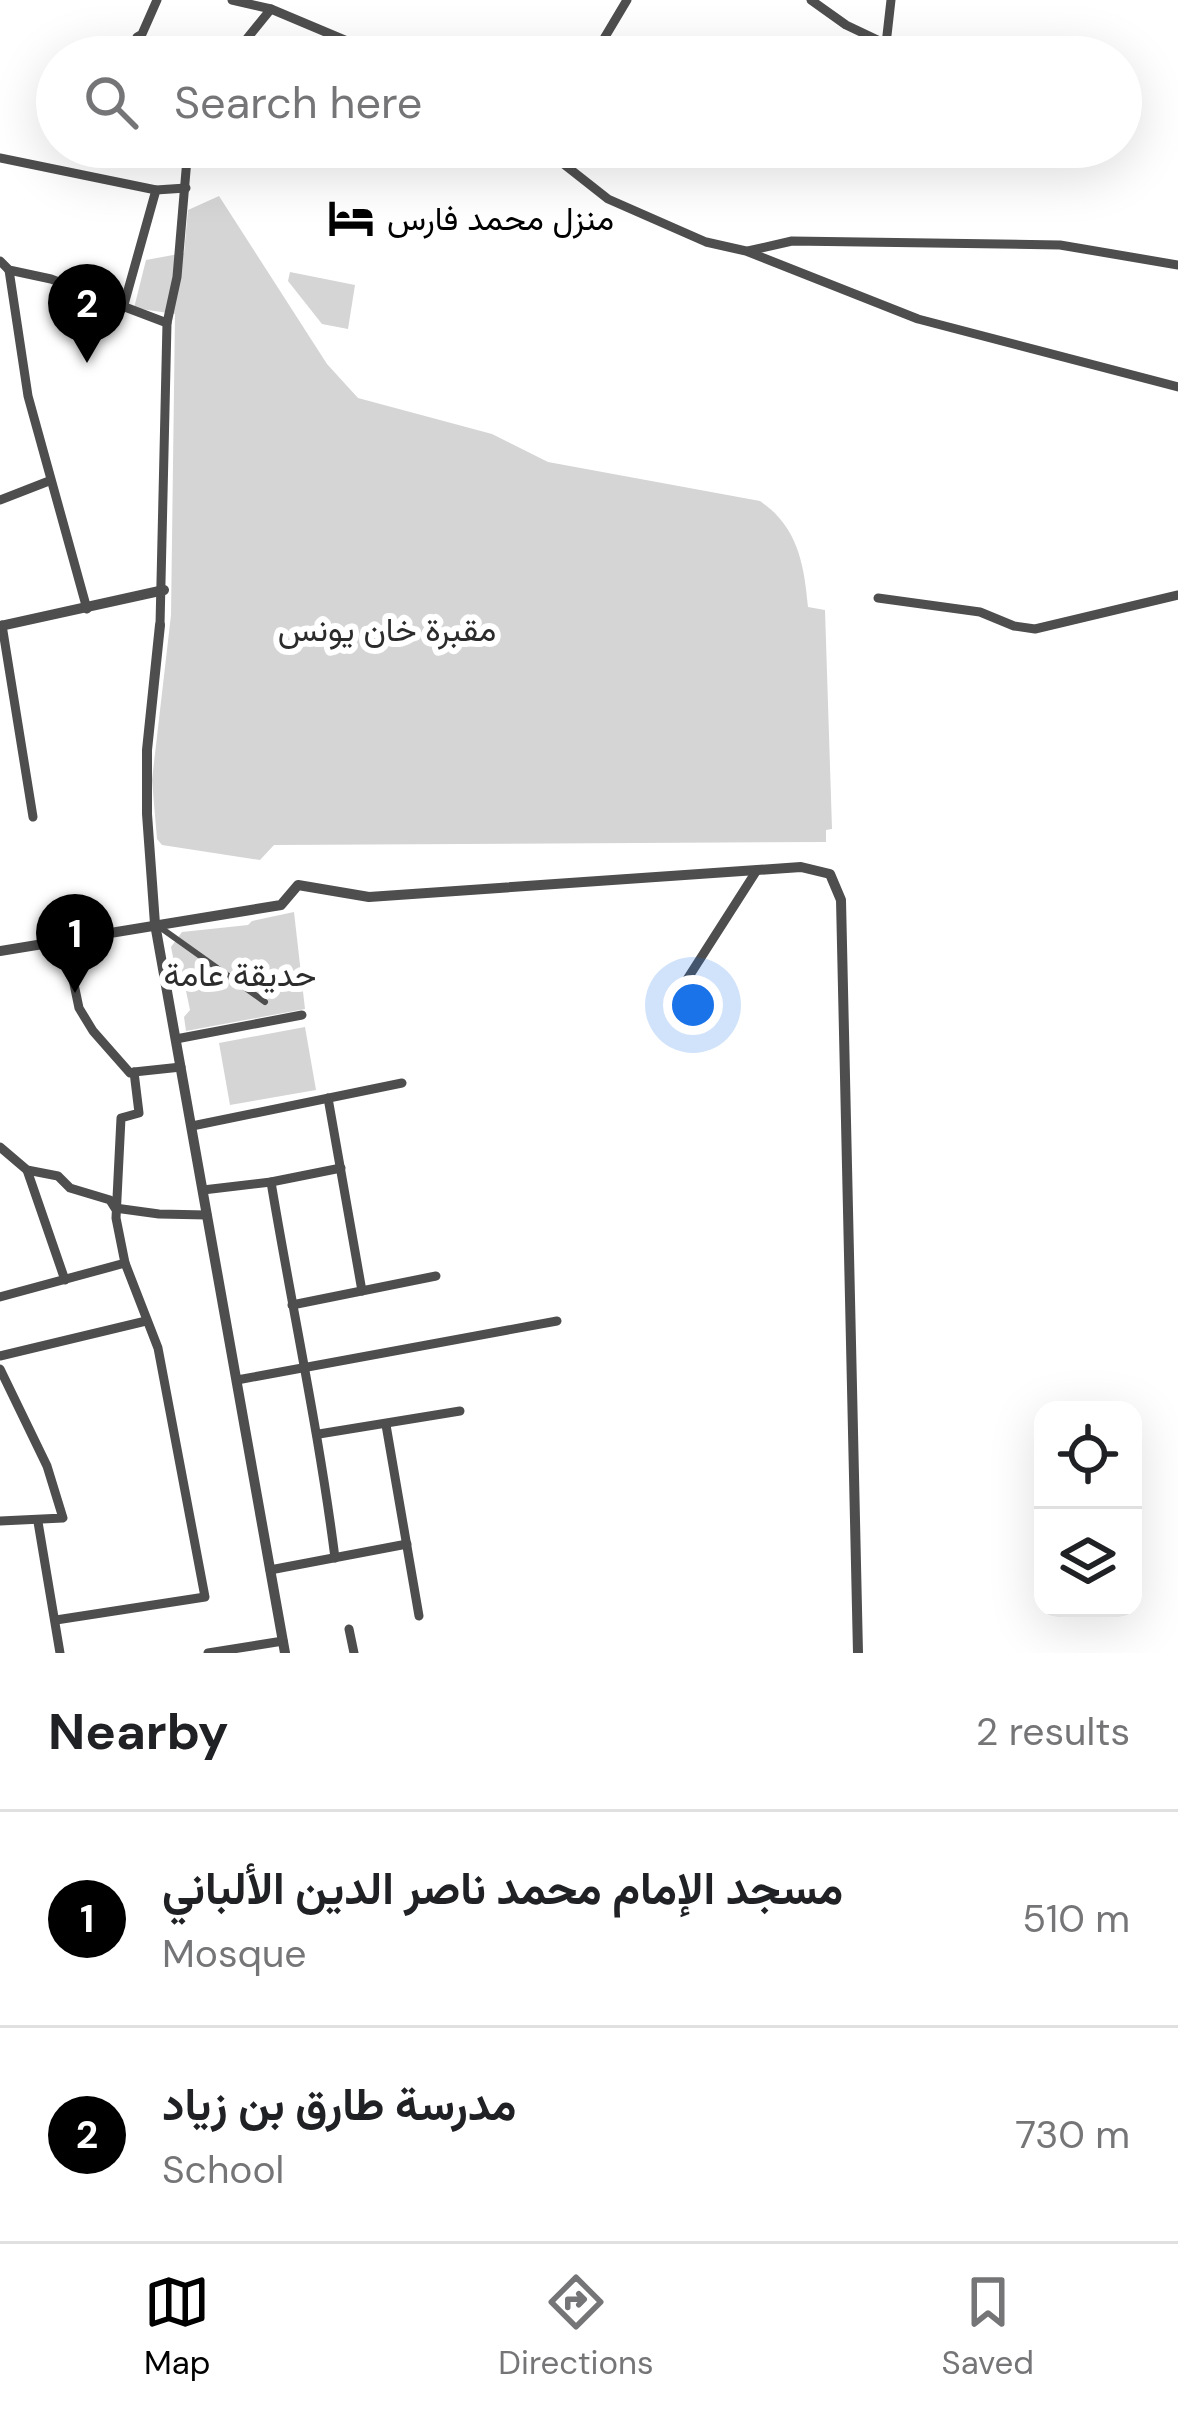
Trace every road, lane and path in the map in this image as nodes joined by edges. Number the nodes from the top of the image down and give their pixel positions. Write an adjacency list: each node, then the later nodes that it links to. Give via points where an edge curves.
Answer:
1 (157, 0): 7 (street)
2 (232, 0): 6 (street)
3 (627, 0): 10 (street)
4 (811, 0): 11 (street)
5 (892, 0): 12 (street)
6 (271, 9): 8 (street); 9 (street)
7 (139, 36)
8 (249, 36)
9 (335, 36)
10 (606, 36)
11 (869, 36)
12 (887, 36)
13 (0, 158): 14 (street)
14 (36, 165)
15 (49, 168): 19 (street)
16 (187, 168): 18 (street)
17 (569, 168): 20 (street, via 608,199)
18 (186, 188): 19 (street); 24 (street)
19 (157, 190): 23 (street)
20 (746, 251): 22 (street, via 792,241 1060,245); 25 (street, via 919,319)
21 (4, 265): 23 (street); 26 (street)
22 (1178, 266)
23 (123, 308): 24 (street)
24 (167, 323): 28 (street)
25 (1178, 387)
26 (49, 481): 27 (street); 31 (street)
27 (0, 500)
28 (164, 590): 31 (street); 32 (street)
29 (1178, 595): 30 (street, via 1035,629 980,612)
30 (878, 598)
31 (87, 609): 33 (street)
32 (160, 625): 36 (street, via 147,750)
33 (1, 626): 34 (street)
34 (33, 817)
35 (757, 870): 36 (street, via 369,897 298,885 280,905); 39 (street); 82 (street, via 825,871 841,900)
36 (155, 925): 37 (street); 40 (street); 42 (street)
37 (65, 941): 38 (street); 44 (street, via 79,1008)
38 (0, 951)
39 (686, 981)
40 (266, 1003)
41 (302, 1015): 42 (street)
42 (176, 1039): 43 (street)
43 (182, 1067): 44 (street); 47 (street)
44 (134, 1072): 53 (street, via 139,1112 121,1118)
45 (402, 1083): 46 (street)
46 (328, 1098): 47 (street); 49 (street)
47 (192, 1126): 52 (street)
48 (0, 1147): 50 (street)
49 (341, 1168): 51 (street); 58 (street)
50 (27, 1170): 53 (street, via 58,1176); 57 (street)
51 (271, 1182): 52 (street); 60 (street)
52 (203, 1190): 54 (street)
53 (116, 1208): 54 (street); 55 (street)
54 (207, 1214): 66 (street)
55 (124, 1263): 57 (street); 61 (street)
56 (436, 1276): 58 (street)
57 (64, 1280): 59 (street)
58 (362, 1291): 60 (street)
59 (0, 1297)
60 (292, 1305): 64 (street)
61 (146, 1321): 63 (street); 76 (street, via 205,1597)
62 (557, 1321): 64 (street)
63 (0, 1355)
64 (303, 1368): 66 (street); 69 (street)
65 (0, 1369): 71 (street, via 63,1518)
66 (237, 1380): 74 (street)
67 (460, 1411): 68 (street)
68 (386, 1425): 69 (street); 72 (street)
69 (319, 1434): 73 (street)
70 (0, 1521): 71 (street)
71 (38, 1522): 76 (street)
72 (406, 1544): 73 (street); 75 (street)
73 (335, 1558): 74 (street)
74 (270, 1570): 78 (street)
75 (419, 1616)
76 (56, 1620): 79 (street)
77 (349, 1629): 81 (street)
78 (284, 1647): 80 (street)
79 (60, 1653)
80 (208, 1653)
81 (354, 1653)
82 (858, 1653)

